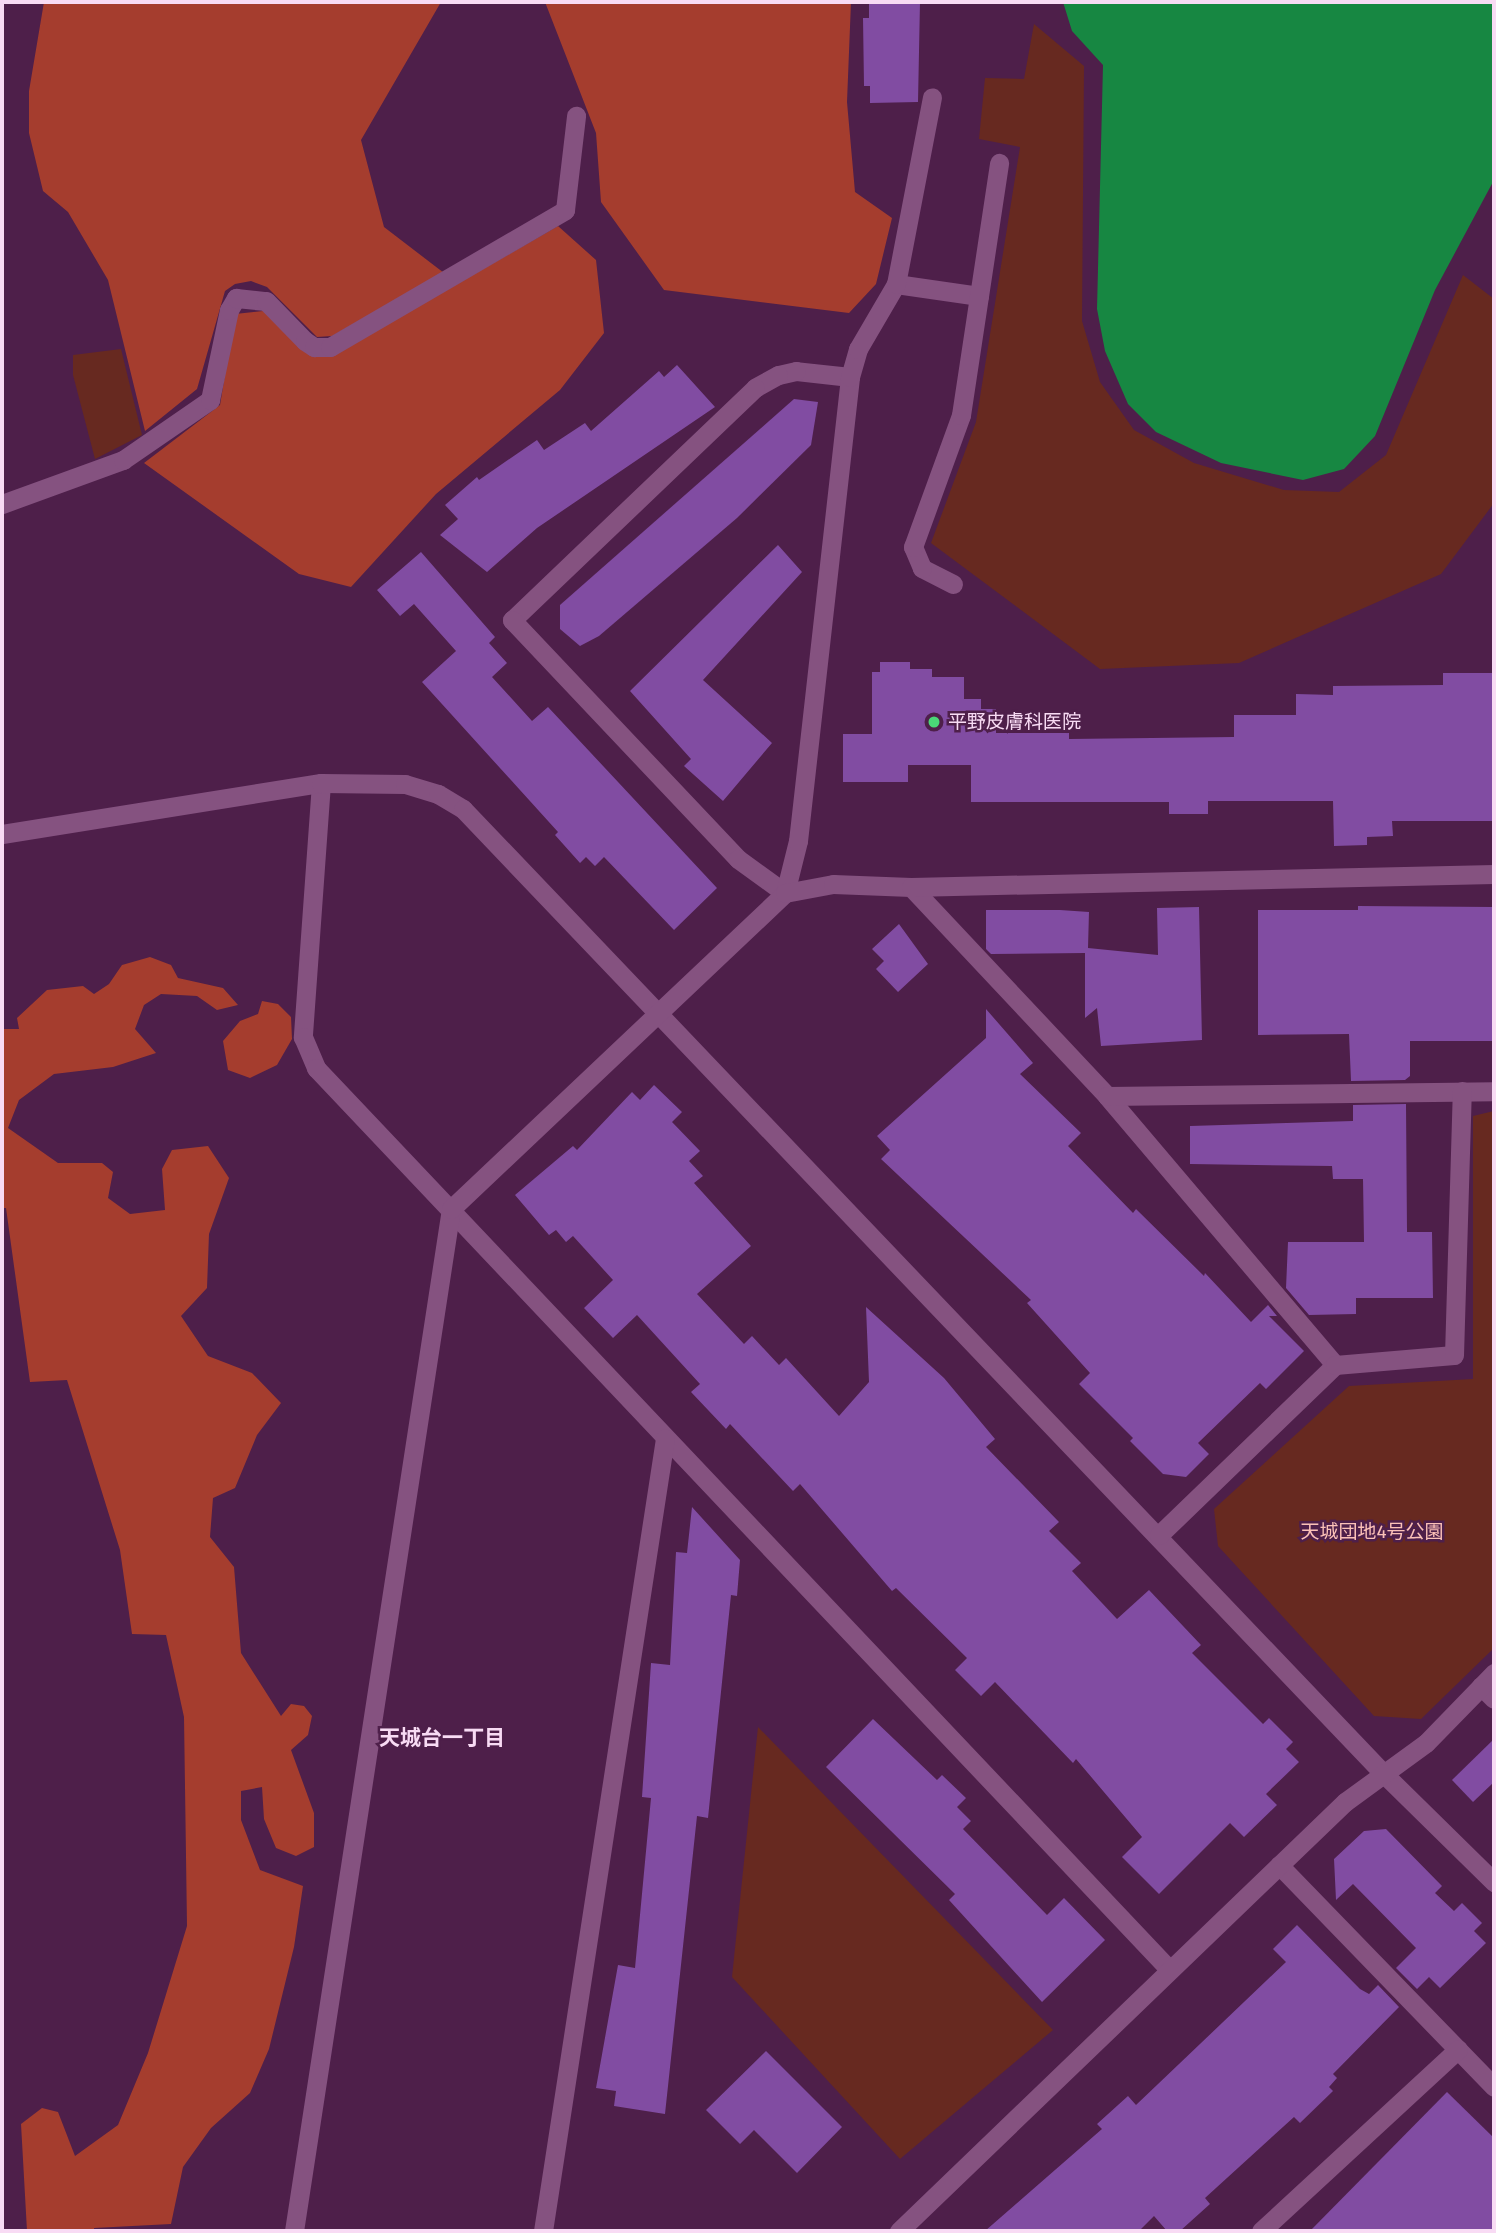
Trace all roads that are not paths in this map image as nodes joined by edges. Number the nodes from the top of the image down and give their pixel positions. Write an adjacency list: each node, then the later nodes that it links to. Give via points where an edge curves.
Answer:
1 (932, 97): 4 (street)
2 (576, 116): 7 (street, via 565,210 330,347 314,347 305,341 266,301 236,298 229,310 210,400 123,460)
3 (999, 163): 5 (street)
4 (897, 284): 5 (street); 6 (street, via 858,349)
5 (979, 296): 8 (street, via 961,415 914,547 922,568)
6 (850, 377): 13 (street, via 798,841); 13 (street, via 796,371 778,374 755,388 512,620 738,859)
7 (2, 504)
8 (953, 584)
9 (321, 783): 10 (street); 14 (street, via 405,785 438,794 463,809); 18 (street, via 303,1037 308,1055)
10 (2, 834)
11 (1494, 874): 12 (street)
12 (911, 887): 13 (street, via 833,884); 17 (street)
13 (785, 893): 14 (street)
14 (659, 1011): 18 (street); 21 (street)
15 (1462, 1091): 16 (street); 17 (street); 19 (street, via 1454,1355)
16 (1494, 1091)
17 (1107, 1096): 19 (street)
18 (451, 1209): 20 (street); 29 (street)
19 (1335, 1365): 21 (street)
20 (665, 1438): 26 (street); 30 (street)
21 (1159, 1535): 23 (street)
22 (1490, 1686): 23 (street)
23 (1385, 1774): 24 (street, via 1345,1802); 25 (street)
24 (1279, 1865): 26 (street); 27 (street)
25 (1494, 1882)
26 (1169, 1969): 31 (street)
27 (1458, 2049): 28 (street); 32 (street)
28 (1494, 2087)
29 (294, 2231)
30 (543, 2231)
31 (899, 2231)
32 (1261, 2231)

